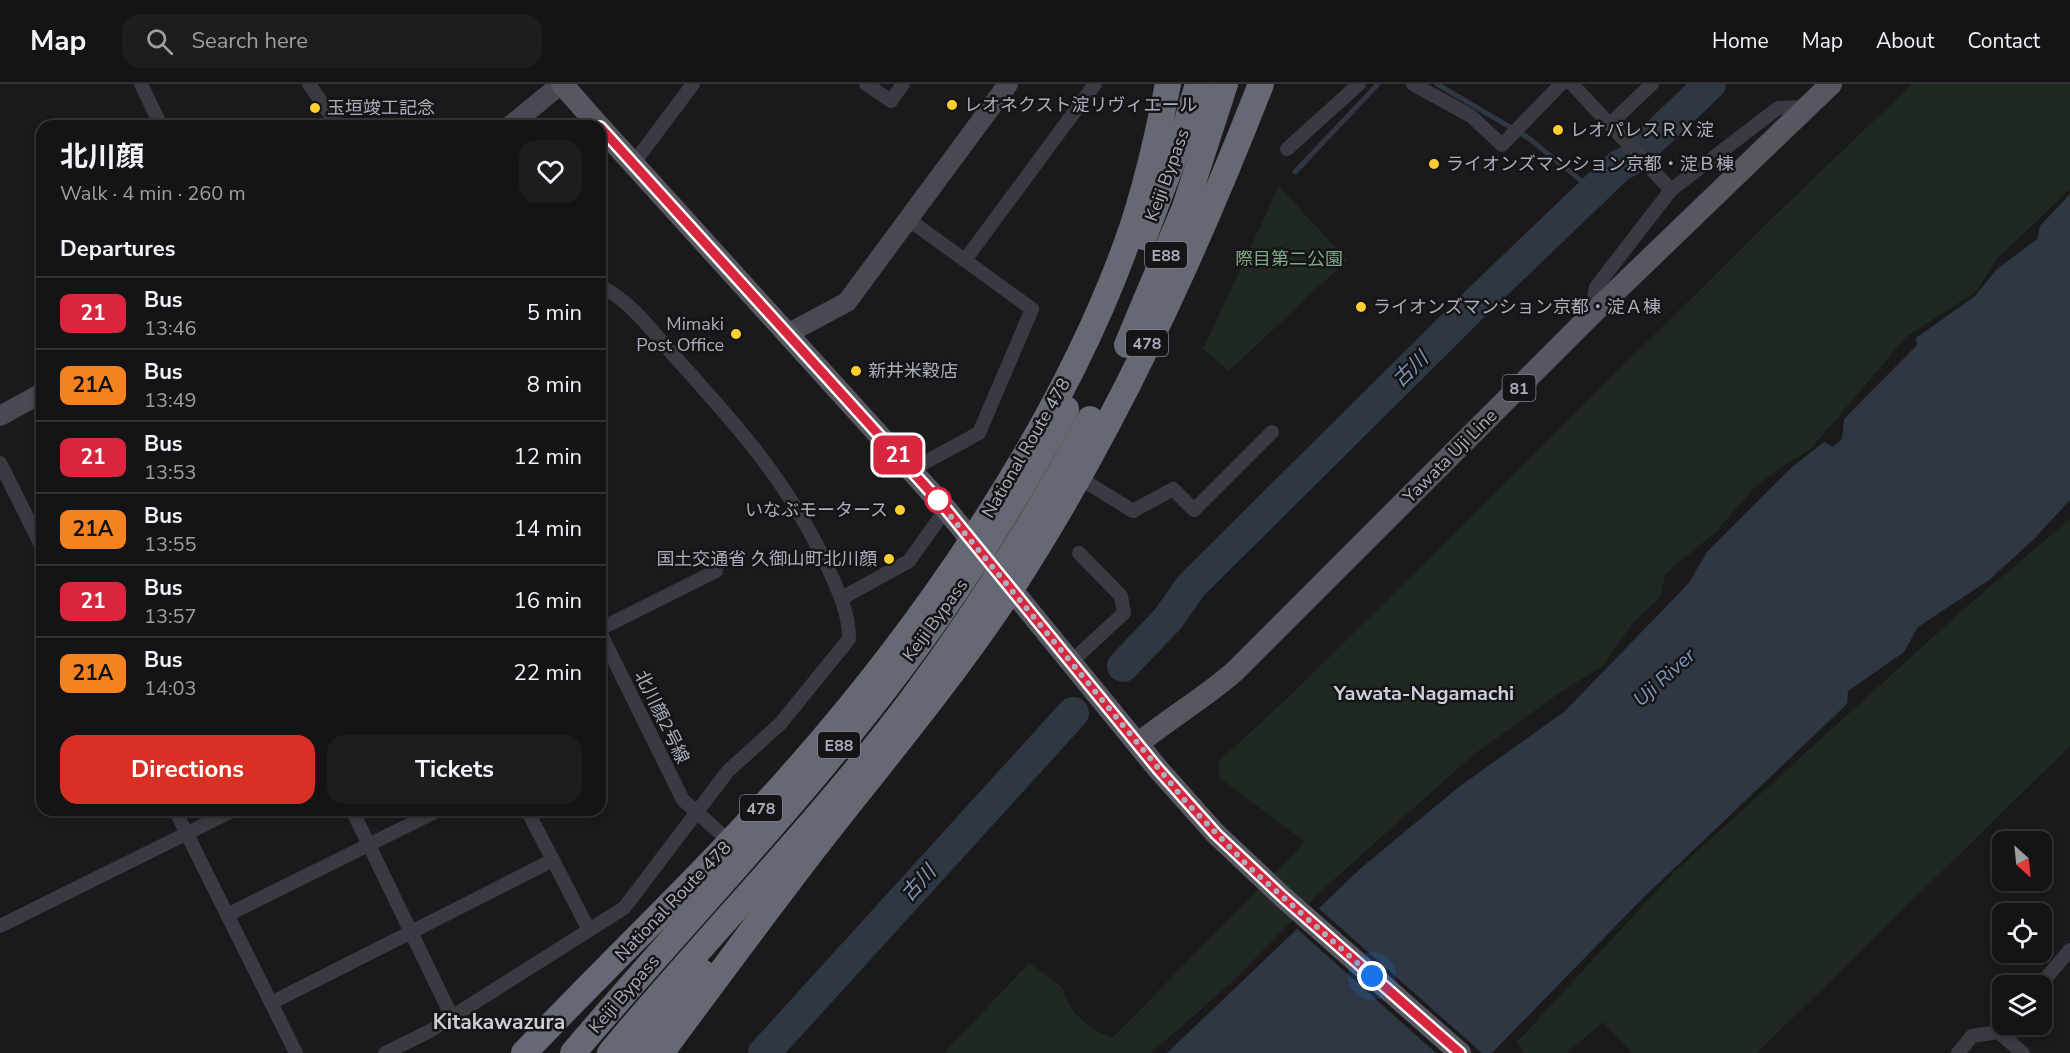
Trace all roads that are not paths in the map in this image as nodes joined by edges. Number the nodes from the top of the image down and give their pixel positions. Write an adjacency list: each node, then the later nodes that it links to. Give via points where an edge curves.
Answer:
1 (141, 84): 22 (street)
2 (309, 84): 23 (street)
3 (561, 84): 24 (street); 25 (main road)
4 (693, 84): 29 (street)
5 (866, 84): 6 (street, via 891,101)
6 (903, 84)
7 (1008, 84): 31 (street)
8 (1095, 84): 33 (street)
9 (1168, 84): 32 (highway, National Route 478 / 478, via 1146,181)
10 (1182, 84): 32 (highway, via 1152,183)
11 (1198, 84): 81 (highway, Keiji Bypass / E88, bridge, via 1131,272 1066,409 986,547 887,686)
12 (1226, 84): 82 (highway, Keiji Bypass / E88, bridge, via 1156,279 1090,420 1012,556 912,700)
13 (1247, 84): 35 (highway)
14 (1261, 84): 35 (highway, 478)
15 (1359, 84): 28 (street)
16 (1413, 84): 17 (street, via 1471,116 1502,145)
17 (1561, 84)
18 (1572, 84): 26 (street)
19 (1652, 84): 26 (street)
20 (1831, 84): 21 (main road, Yawata Uji Line / 81)
21 (1807, 107): 30 (street, via 1778,108); 36 (main road, Yawata Uji Line / 81)
22 (158, 120)
23 (334, 120)
24 (517, 120)
25 (594, 120)
26 (1611, 123): 30 (street)
27 (606, 133): 29 (main road)
28 (1287, 149)
29 (633, 164): 37 (main road)
30 (1671, 190): 36 (street, via 1596,287)
31 (908, 219): 33 (street); 37 (street, via 847,302)
32 (1126, 245): 46 (highway, National Route 478 / 478, via 1058,396)
33 (965, 260): 42 (street, via 1032,309 979,433)
34 (606, 289): 50 (street, via 736,424 809,526)
35 (1160, 315): 43 (highway, 478)
36 (1590, 316): 54 (main road, Yawata Uji Line / 81, via 1234,672)
37 (787, 334): 42 (main road)
38 (36, 396): 39 (street)
39 (0, 416)
40 (1272, 432): 43 (street, via 1194,510 1173,489 1133,511)
41 (0, 463): 45 (street)
42 (911, 470): 44 (main road)
43 (1078, 477): 49 (highway, 478)
44 (946, 509): 46 (main road); 50 (street, via 909,561)
45 (36, 535)
46 (971, 540): 49 (main road); 63 (highway, National Route 478 / 478, via 849,709)
47 (1079, 553): 53 (street, via 1121,596 1124,613)
48 (716, 571): 51 (street)
49 (1010, 590): 53 (main road); 61 (highway, 478, via 914,724)
50 (842, 598): 55 (street, via 849,639 780,724 728,771)
51 (606, 627)
52 (606, 642): 55 (street, 北川顔2号線, via 682,800)
53 (1071, 662): 54 (main road)
54 (1139, 743): 85 (main road, via 1158,769 1249,867)
55 (699, 812): 63 (street, 北川顔2号線); 69 (street, via 624,908)
56 (178, 816): 62 (street)
57 (222, 816): 62 (street)
58 (355, 816): 64 (street)
59 (427, 816): 64 (street)
60 (530, 816): 65 (street)
61 (826, 833): 83 (highway, via 732,936); 84 (highway, 478)
62 (187, 834): 66 (street); 68 (street)
63 (730, 842): 67 (highway, National Route 478 / 478)
64 (369, 845): 66 (street); 70 (street)
65 (553, 860): 69 (street); 70 (street)
66 (227, 915): 73 (street)
67 (651, 924): 79 (highway, National Route 478 / 478); 80 (highway)
68 (0, 926)
69 (589, 930): 74 (street)
70 (411, 932): 73 (street); 74 (street)
71 (2070, 950): 72 (street)
72 (2048, 975)
73 (271, 1003): 77 (street)
74 (452, 1017): 78 (street)
75 (1992, 1031): 86 (street, via 1972,1036)
76 (2008, 1035): 87 (street)
77 (296, 1053)
78 (385, 1053)
79 (524, 1053)
80 (543, 1053)
81 (573, 1053)
82 (610, 1053)
83 (634, 1053)
84 (661, 1053)
85 (1460, 1053)
86 (1958, 1053)
87 (2023, 1053)

